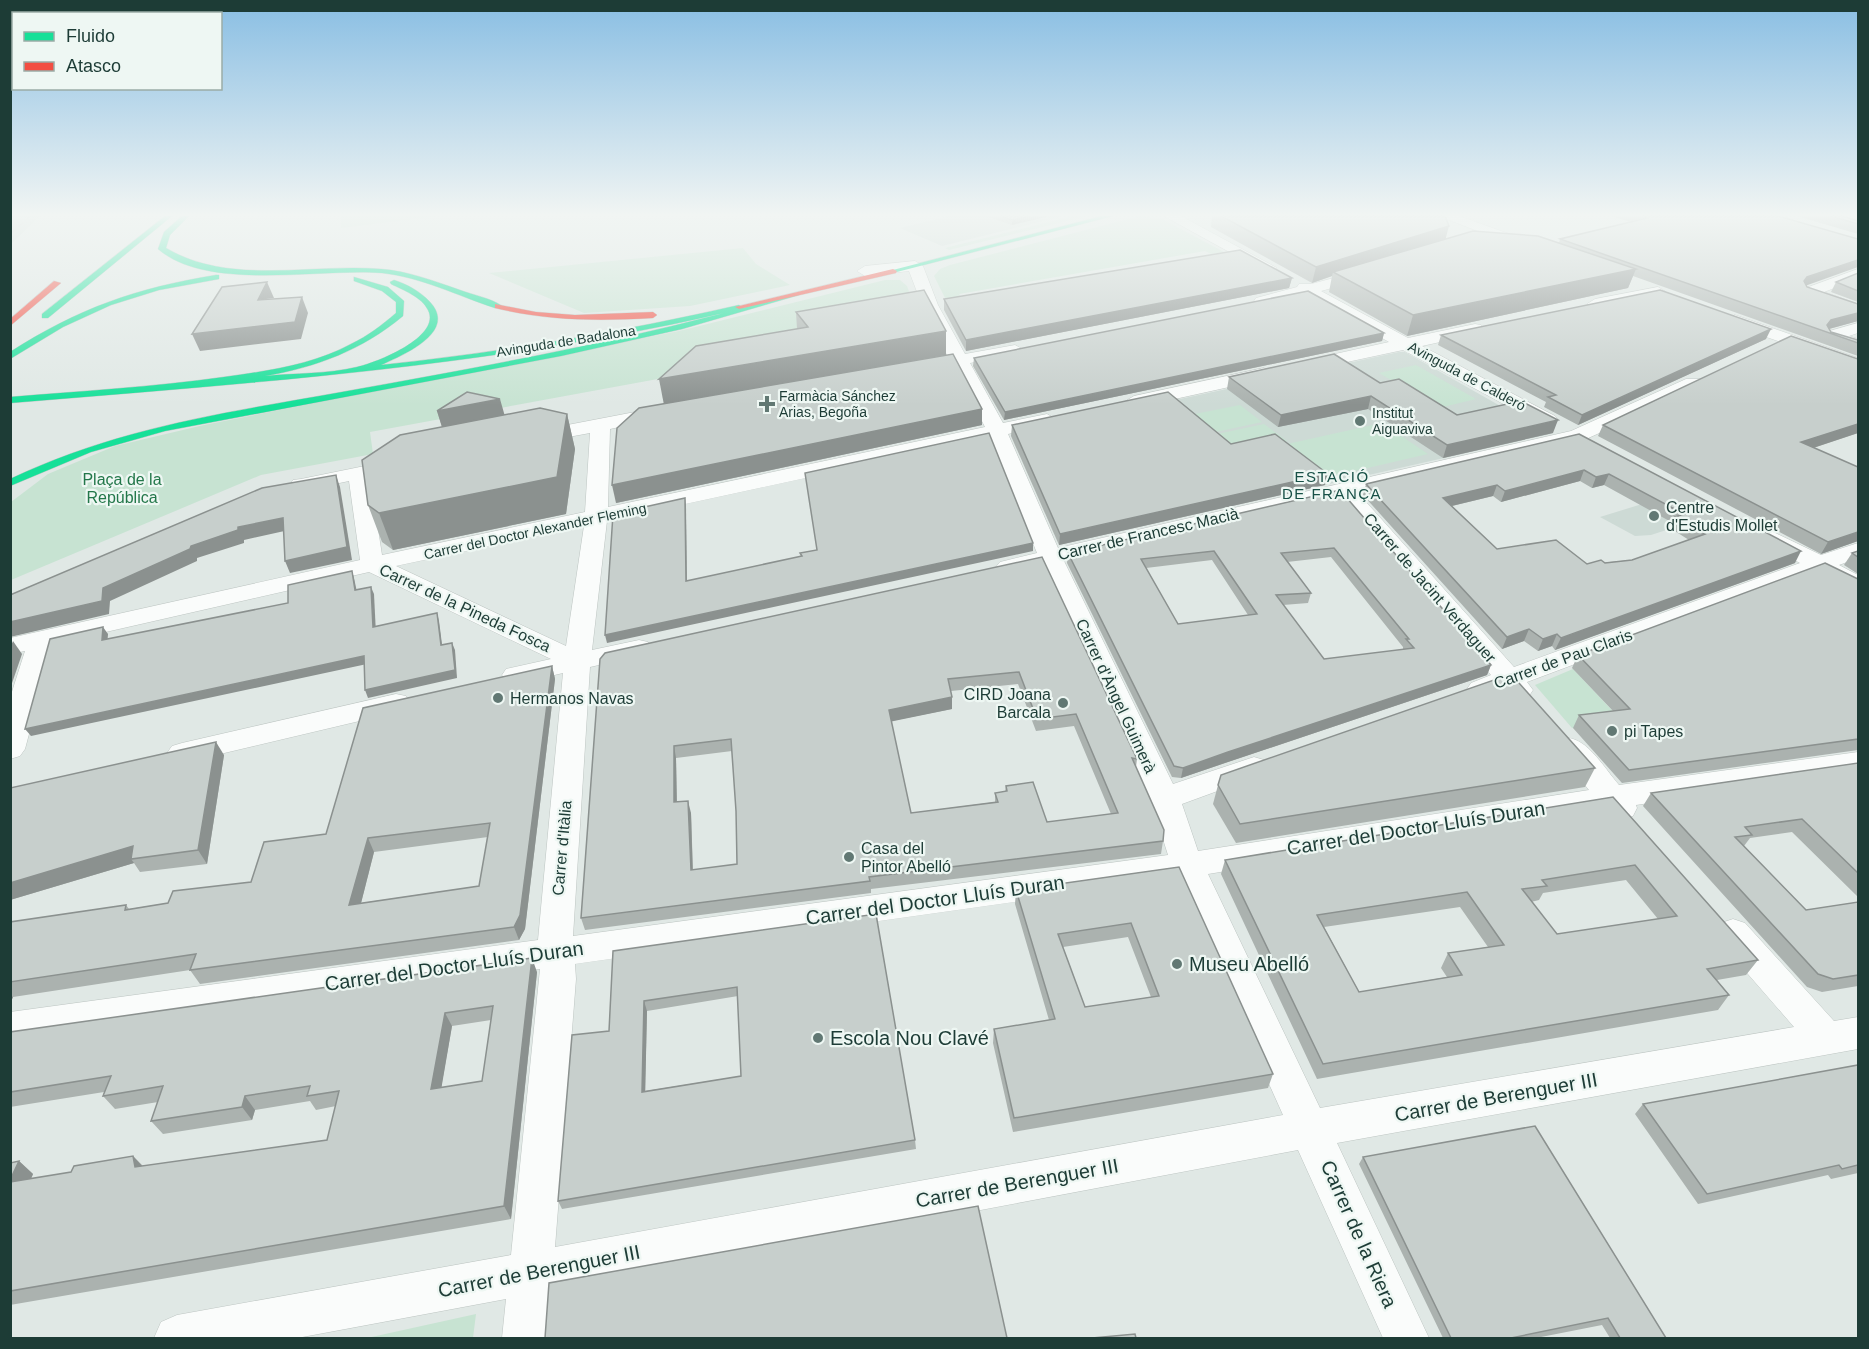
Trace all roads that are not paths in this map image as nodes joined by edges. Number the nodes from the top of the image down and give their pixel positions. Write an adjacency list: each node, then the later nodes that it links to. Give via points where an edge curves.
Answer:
1 (63, 279): 19 (main road)
2 (90, 279): 25 (main road, via 58,304)
3 (204, 279): 25 (main road, via 136,291 91,307)
4 (350, 279): 31 (main road, via 385,289 400,301 400,314 381,333 336,354 281,369)
5 (385, 279): 28 (main road, via 410,288 431,305 435,322 418,346)
6 (418, 279): 14 (main road, via 499,307 564,318 660,315)
7 (861, 279): 14 (main road, Avinguda de Badalona)
8 (922, 279): 26 (street, Carrer d'Àngel Guimerà)
9 (1290, 279): 13 (street, Avinguda de Calderó)
10 (1347, 279): 13 (street)
11 (1622, 279): 16 (street, via 1663,294)
12 (1845, 279): 17 (street, via 1809,292)
13 (1310, 290): 15 (street); 22 (street, Avinguda de Calderó)
14 (795, 295): 28 (main road, Avinguda de Badalona, via 611,335); 42 (main road, via 738,314 570,351 147,428 79,449)
15 (1244, 305)
16 (1570, 309)
17 (1858, 309)
18 (1721, 315): 27 (street)
19 (10, 324)
20 (1492, 326): 22 (street)
21 (1858, 328): 23 (street, via 1832,336)
22 (1407, 344): 33 (street); 39 (street, Avinguda de Calderó)
23 (1858, 345)
24 (1036, 346): 26 (street)
25 (10, 354)
26 (961, 360): 29 (street); 37 (street, Carrer d'Àngel Guimerà)
27 (1858, 364)
28 (357, 370): 31 (main road, Avinguda de Badalona)
29 (897, 371)
30 (1713, 374): 39 (street, Carrer de Francesc Macià)
31 (186, 385): 32 (main road, Avinguda de Badalona)
32 (10, 400)
33 (1113, 406)
34 (680, 410): 36 (street)
35 (1066, 416): 37 (street, Carrer del Doctor Alexander Fleming)
36 (600, 424): 38 (street); 45 (street, Carrer d'Itàlia)
37 (997, 431): 45 (street, Carrer del Doctor Alexander Fleming); 48 (street, Carrer d'Àngel Guimerà)
38 (520, 440)
39 (1587, 441): 44 (street, Carrer de Francesc Macià)
40 (416, 461): 41 (street)
41 (359, 473): 43 (street); 49 (street, Carrer de la Pineda Fosca)
42 (10, 483)
43 (285, 488)
44 (1342, 488): 48 (street, Carrer de Francesc Macià); 58 (street, Carrer de Jacint Verdaguer)
45 (596, 518): 49 (street, Carrer del Doctor Alexander Fleming); 56 (street, Carrer d'Itàlia)
46 (1746, 525): 50 (street)
47 (1858, 550): 50 (street, Carrer de Pau Claris)
48 (1050, 557): 51 (street, Carrer de Francesc Macià); 66 (street, Carrer d'Àngel Guimerà)
49 (372, 564): 53 (street, Carrer del Doctor Alexander Fleming); 56 (street, Carrer de la Pineda Fosca)
50 (1819, 564): 52 (street); 58 (street, Carrer de Pau Claris)
51 (984, 572)
52 (1858, 585)
53 (41, 639): 55 (street, Carrer del Doctor Alexander Fleming); 61 (street)
54 (661, 643): 56 (street)
55 (10, 646)
56 (577, 661): 57 (street); 70 (street, Carrer d'Itàlia)
57 (499, 679)
58 (1509, 679): 59 (street, Carrer de Pau Claris); 65 (street, Carrer de Jacint Verdaguer)
59 (1459, 696)
60 (417, 698): 62 (street)
61 (10, 748)
62 (162, 757)
63 (1283, 757): 66 (street)
64 (1858, 762): 65 (street, Carrer del Doctor Lluís Duran)
65 (1612, 797): 67 (street, Carrer de Jacint Verdaguer); 68 (street, Carrer del Doctor Lluís Duran)
66 (1165, 798): 68 (street, Carrer d'Àngel Guimerà)
67 (1645, 834)
68 (1188, 865): 70 (street, Carrer del Doctor Lluís Duran); 73 (street, Carrer d'Àngel Guimerà)
69 (1714, 912): 72 (street)
70 (555, 952): 71 (street, Carrer del Doctor Lluís Duran); 74 (street, Carrer d'Itàlia, via 558,979)
71 (10, 1028)
72 (1843, 1036): 73 (street, Carrer de Berenguer III)
73 (1310, 1129): 74 (street, Carrer de Berenguer III); 77 (street, Carrer de la Riera)
74 (532, 1272): 75 (street, Carrer de Berenguer III); 76 (street, Carrer d'Itàlia)
75 (177, 1338)
76 (525, 1338)
77 (1406, 1338)

